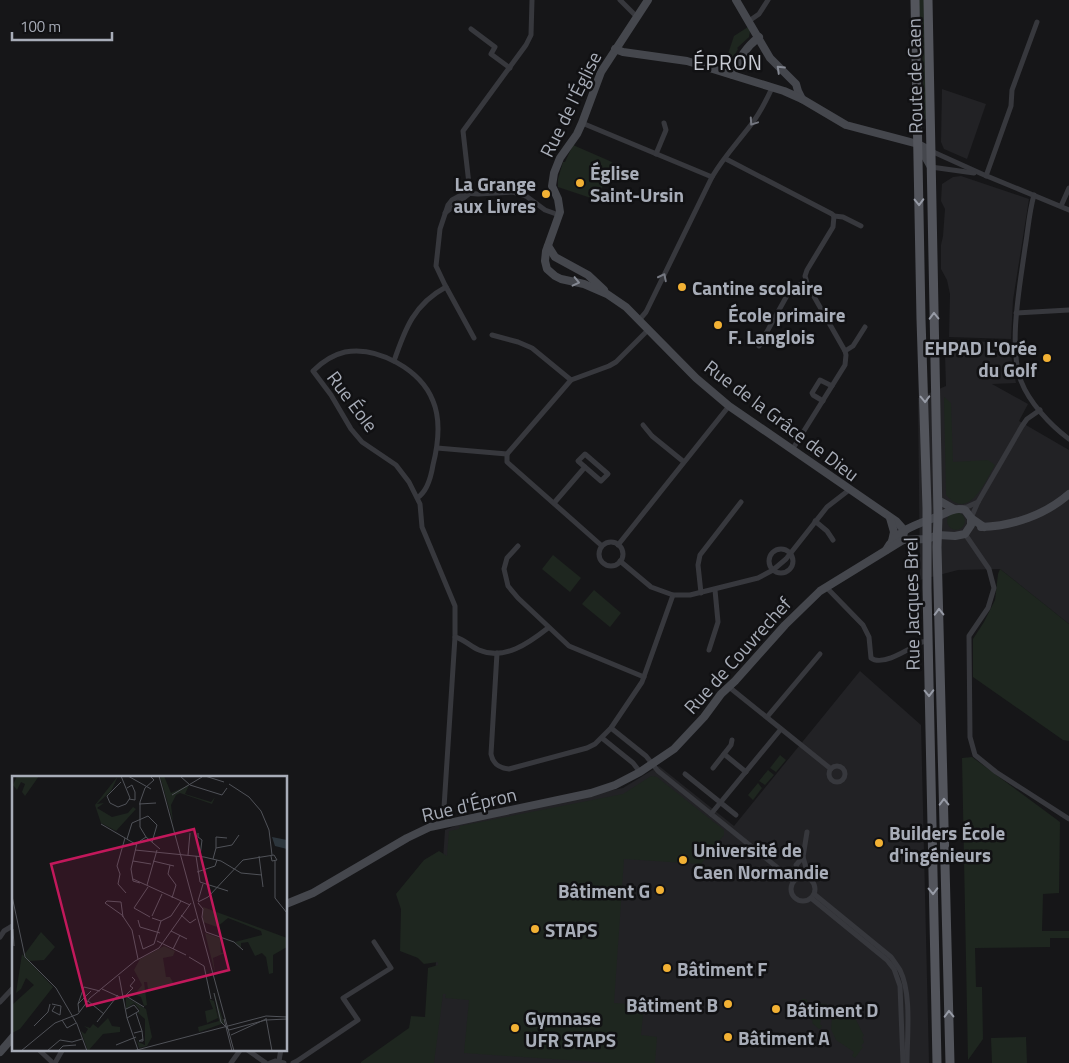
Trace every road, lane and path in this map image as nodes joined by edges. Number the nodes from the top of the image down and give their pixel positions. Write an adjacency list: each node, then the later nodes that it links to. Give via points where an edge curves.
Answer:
1 (532, 0): 14 (street, via 531,35)
2 (620, 0): 8 (street)
3 (648, 0): 8 (street)
4 (736, 0): 9 (street)
5 (768, 0): 9 (street, via 759,14)
6 (915, 0): 20 (main road, Route de Caen)
7 (928, 0): 21 (main road, Route de Caen)
8 (636, 16): 13 (street)
9 (749, 21): 12 (street)
10 (1037, 22): 25 (street, via 1012,90 1011,106)
11 (471, 29): 14 (street, via 496,47 491,54)
12 (759, 38): 15 (street, via 742,55); 17 (street, one-way to 12, via 796,84 770,58)
13 (615, 49): 15 (street, Rue de l'Église, via 687,61); 19 (street, Rue de l'Église, via 596,83)
14 (510, 68): 28 (street, via 463,131)
15 (734, 75): 16 (street, Rue de l'Église)
16 (772, 88): 17 (street, Rue de l'Église); 23 (street, one-way to 23)
17 (802, 99): 20 (street, Rue de l'Église, via 846,125)
18 (664, 123): 22 (street, via 666,130)
19 (582, 124): 22 (street); 32 (street, Rue de l'Église, via 554,173 552,186 560,204)
20 (915, 143): 21 (street, Rue de l'Église); 24 (street); 75 (main road, Rue Jacques Brel, one-way to 75)
21 (931, 150): 24 (main road, Rue Jacques Brel); 25 (street)
22 (656, 154): 26 (street)
23 (726, 159): 26 (street); 33 (street)
24 (932, 167): 25 (street); 66 (main road, Rue Jacques Brel, one-way to 24)
25 (984, 175): 29 (street)
26 (712, 177): 43 (street, one-way to 26)
27 (1069, 188): 30 (street)
28 (470, 193): 32 (street, via 513,192); 39 (street, via 444,213 440,228 436,262)
29 (1034, 196): 30 (street); 42 (street)
30 (1062, 206): 31 (street)
31 (1069, 210)
32 (559, 215): 35 (street)
33 (834, 216): 34 (street); 38 (street, via 833,227 807,270)
34 (861, 226)
35 (548, 246): 36 (street); 37 (street)
36 (555, 257): 37 (street); 40 (street, via 588,275)
37 (546, 265): 40 (street, one-way to 40, via 555,276)
38 (806, 282): 48 (street, via 792,288); 49 (street)
39 (446, 287): 47 (street); 50 (street, via 433,295 410,319)
40 (607, 294): 43 (street, Rue de la Grâce de Dieu)
41 (1069, 310): 42 (street)
42 (1016, 313): 55 (street, via 1019,376)
43 (640, 319): 45 (street, Rue de la Grâce de Dieu)
44 (865, 327): 49 (street, via 853,346)
45 (649, 329): 51 (street, via 616,362); 54 (street, Rue de la Grâce de Dieu, via 696,378)
46 (492, 335): 51 (street, via 532,348)
47 (474, 338)
48 (759, 346)
49 (844, 351): 52 (street, via 846,365)
50 (394, 361): 58 (street, Rue Éole, via 419,377 432,399 437,413); 65 (street, Rue Éole, via 366,352 345,352 330,357 313,371 351,429 362,442 396,465)
51 (571, 380): 60 (street)
52 (832, 386): 53 (street); 53 (street, via 820,380 812,393)
53 (823, 401): 59 (street)
54 (730, 406): 59 (street, Rue de la Grâce de Dieu); 61 (street)
55 (1040, 410): 57 (street); 68 (street, via 1022,426)
56 (642, 426): 61 (street)
57 (1069, 439)
58 (437, 448): 60 (street); 65 (street, Rue Éole, via 424,493)
59 (792, 450): 63 (street, Rue de la Grâce de Dieu)
60 (507, 454): 69 (street, via 507,462)
61 (684, 462): 84 (street)
62 (585, 467): 62 (street, via 601,481 608,474 585,454 578,461); 69 (street)
63 (849, 490): 72 (street, Rue de la Grâce de Dieu); 74 (street, via 826,507)
64 (1069, 494): 76 (street, via 1034,516)
65 (417, 498): 96 (street, Rue Éole, via 422,527 455,606)
66 (938, 500): 70 (street); 71 (main road, Rue Jacques Brel)
67 (741, 502): 93 (street, via 700,555)
68 (978, 502): 70 (street); 73 (street)
69 (554, 503): 86 (street)
70 (957, 508): 71 (street); 73 (street, via 969,513)
71 (938, 516): 75 (street, Rue de Couvrechef); 79 (main road, Rue Jacques Brel)
72 (890, 518): 77 (street, Rue de la Grâce de Dieu); 83 (street, via 894,532)
73 (971, 518): 76 (street); 78 (street)
74 (815, 521): 81 (street); 88 (street)
75 (925, 523): 77 (street, Rue de Couvrechef); 79 (main road); 80 (main road, Rue Jacques Brel)
76 (984, 527): 78 (street)
77 (904, 530): 82 (street); 83 (street, Rue de Couvrechef)
78 (967, 532): 79 (street, via 955,536); 119 (street, via 990,569 994,588 988,608 970,636 970,738 975,755)
79 (938, 535): 80 (street, Rue de Couvrechef); 147 (main road, Rue Jacques Brel, one-way to 79)
80 (927, 539): 82 (street, Rue de Couvrechef); 97 (main road, Rue Jacques Brel)
81 (834, 540)
82 (903, 540): 87 (street, Rue de Couvrechef)
83 (892, 541): 87 (street, Rue de Couvrechef)
84 (618, 545): 86 (street, via 610,542); 89 (street, via 622,553)
85 (518, 546): 95 (street, via 505,563 506,582 513,594)
86 (602, 546): 89 (street, via 599,552 603,563 613,565)
87 (886, 550): 91 (street, Rue de Couvrechef)
88 (790, 553): 90 (street); 90 (street, via 793,560 790,568 780,573); 90 (street, via 780,549 773,552 769,563)
89 (620, 561): 94 (street, via 651,587)
90 (773, 570): 92 (street, via 758,578)
91 (826, 587): 97 (street, via 863,625 869,637 871,658 875,661 888,659); 102 (street, Rue de Couvrechef, via 801,608)
92 (715, 590): 93 (street); 98 (street, via 718,622)
93 (701, 593): 94 (street)
94 (673, 594): 101 (street)
95 (548, 628): 99 (street, via 516,649); 101 (street, via 578,651)
96 (455, 637): 99 (street, via 479,650); 120 (street)
97 (925, 642): 146 (main road, Rue Jacques Brel, one-way to 146)
98 (710, 650)
99 (497, 654): 106 (street, via 491,754 498,767 509,769 587,748)
100 (820, 654): 103 (street)
101 (644, 678): 104 (street)
102 (729, 687): 103 (street); 109 (street, Rue de Couvrechef, via 683,740)
103 (767, 717): 105 (street)
104 (611, 728): 106 (street); 109 (street)
105 (781, 729): 111 (street); 113 (street)
106 (602, 738): 112 (street)
107 (732, 740): 108 (street)
108 (724, 754): 110 (street); 113 (street)
109 (653, 763): 112 (street, Rue de Couvrechef); 117 (street, via 658,771)
110 (713, 768)
111 (830, 769)
112 (640, 772): 115 (street, Rue de Couvrechef)
113 (746, 772): 116 (street)
114 (685, 774): 116 (street)
115 (615, 785): 120 (street, Rue d'Épron, via 572,798)
116 (721, 803): 117 (street); 118 (street)
117 (711, 814): 125 (street)
118 (736, 815)
119 (1069, 819)
120 (443, 823): 127 (street, Rue d'Épron, via 420,831 313,893)
121 (807, 832): 122 (street)
122 (803, 857): 123 (street, via 796,865); 124 (street)
123 (801, 877): 124 (street); 125 (street)
124 (809, 878): 126 (street, via 814,884)
125 (794, 881): 126 (street, via 791,888 795,898 801,901)
126 (813, 896): 144 (street, via 894,968 900,986); 145 (street, via 891,957 900,970 907,1002)
127 (288, 903)
128 (12, 926): 129 (street)
129 (0, 937)
130 (374, 942): 140 (street, via 391,968 343,998 358,1020)
131 (12, 989): 132 (street)
132 (0, 1002)
133 (12, 1038): 138 (street)
134 (39, 1050): 141 (street)
135 (62, 1050): 141 (street)
136 (239, 1050): 142 (street)
137 (248, 1050): 143 (street)
138 (0, 1052)
139 (281, 1062): 143 (street)
140 (296, 1062)
141 (54, 1063)
142 (231, 1063)
143 (268, 1063)
144 (903, 1063)
145 (907, 1063)
146 (937, 1063)
147 (950, 1063)

